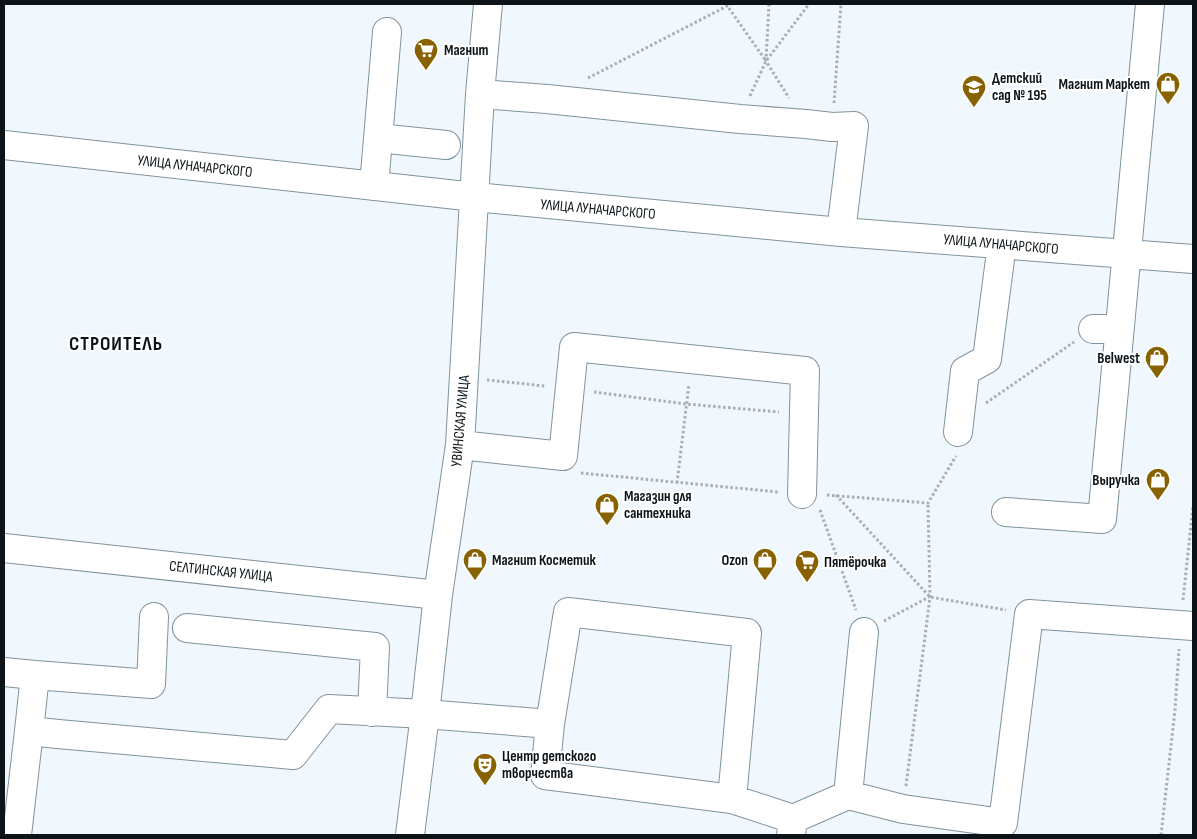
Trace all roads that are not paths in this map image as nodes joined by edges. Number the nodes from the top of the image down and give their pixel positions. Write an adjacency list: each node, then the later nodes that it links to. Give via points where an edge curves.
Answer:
1 (488, 4): 4 (street, УВИНСКАЯ УЛИЦА)
2 (1150, 4): 12 (street)
3 (387, 32): 5 (street)
4 (480, 94): 9 (street, УВИНСКАЯ УЛИЦА); 10 (street, via 740,119 854,126)
5 (378, 138): 7 (street); 8 (street)
6 (4, 145): 8 (street, УЛИЦА ЛУНАЧАРСКОГО)
7 (446, 145)
8 (374, 186): 9 (street, УЛИЦА ЛУНАЧАРСКОГО)
9 (475, 197): 10 (street, УЛИЦА ЛУНАЧАРСКОГО); 15 (street, УВИНСКАЯ УЛИЦА)
10 (841, 232): 11 (street, УЛИЦА ЛУНАЧАРСКОГО)
11 (1002, 244): 12 (street, УЛИЦА ЛУНАЧАРСКОГО); 14 (street, via 987,359 964,371)
12 (1127, 255): 13 (street, УЛИЦА ЛУНАЧАРСКОГО); 17 (street, via 1106,329 1102,519)
13 (1193, 259)
14 (958, 432)
15 (460, 445): 16 (street, via 562,456 574,348 805,371 804,414); 19 (street, УВИНСКАЯ УЛИЦА)
16 (810, 499)
17 (1006, 512)
18 (4, 548): 19 (street, СЕЛТИНСКАЯ УЛИЦА)
19 (438, 595): 27 (street, УВИНСКАЯ УЛИЦА)
20 (154, 617): 25 (street, via 151,684)
21 (1187, 625): 30 (street, via 1029,614 1003,823 903,809)
22 (187, 628): 26 (street, via 375,647)
23 (864, 632): 30 (street)
24 (4, 672): 25 (street)
25 (35, 675): 29 (street)
26 (372, 712): 27 (street); 29 (street, via 329,709 293,755)
27 (426, 714): 28 (street); 34 (street, УВИНСКАЯ УЛИЦА)
28 (550, 724): 31 (street, via 546,775); 31 (street, via 568,612 747,633)
29 (29, 731): 33 (street)
30 (848, 796): 32 (street)
31 (732, 799): 32 (street)
32 (792, 827)
33 (17, 835)
34 (410, 835)

